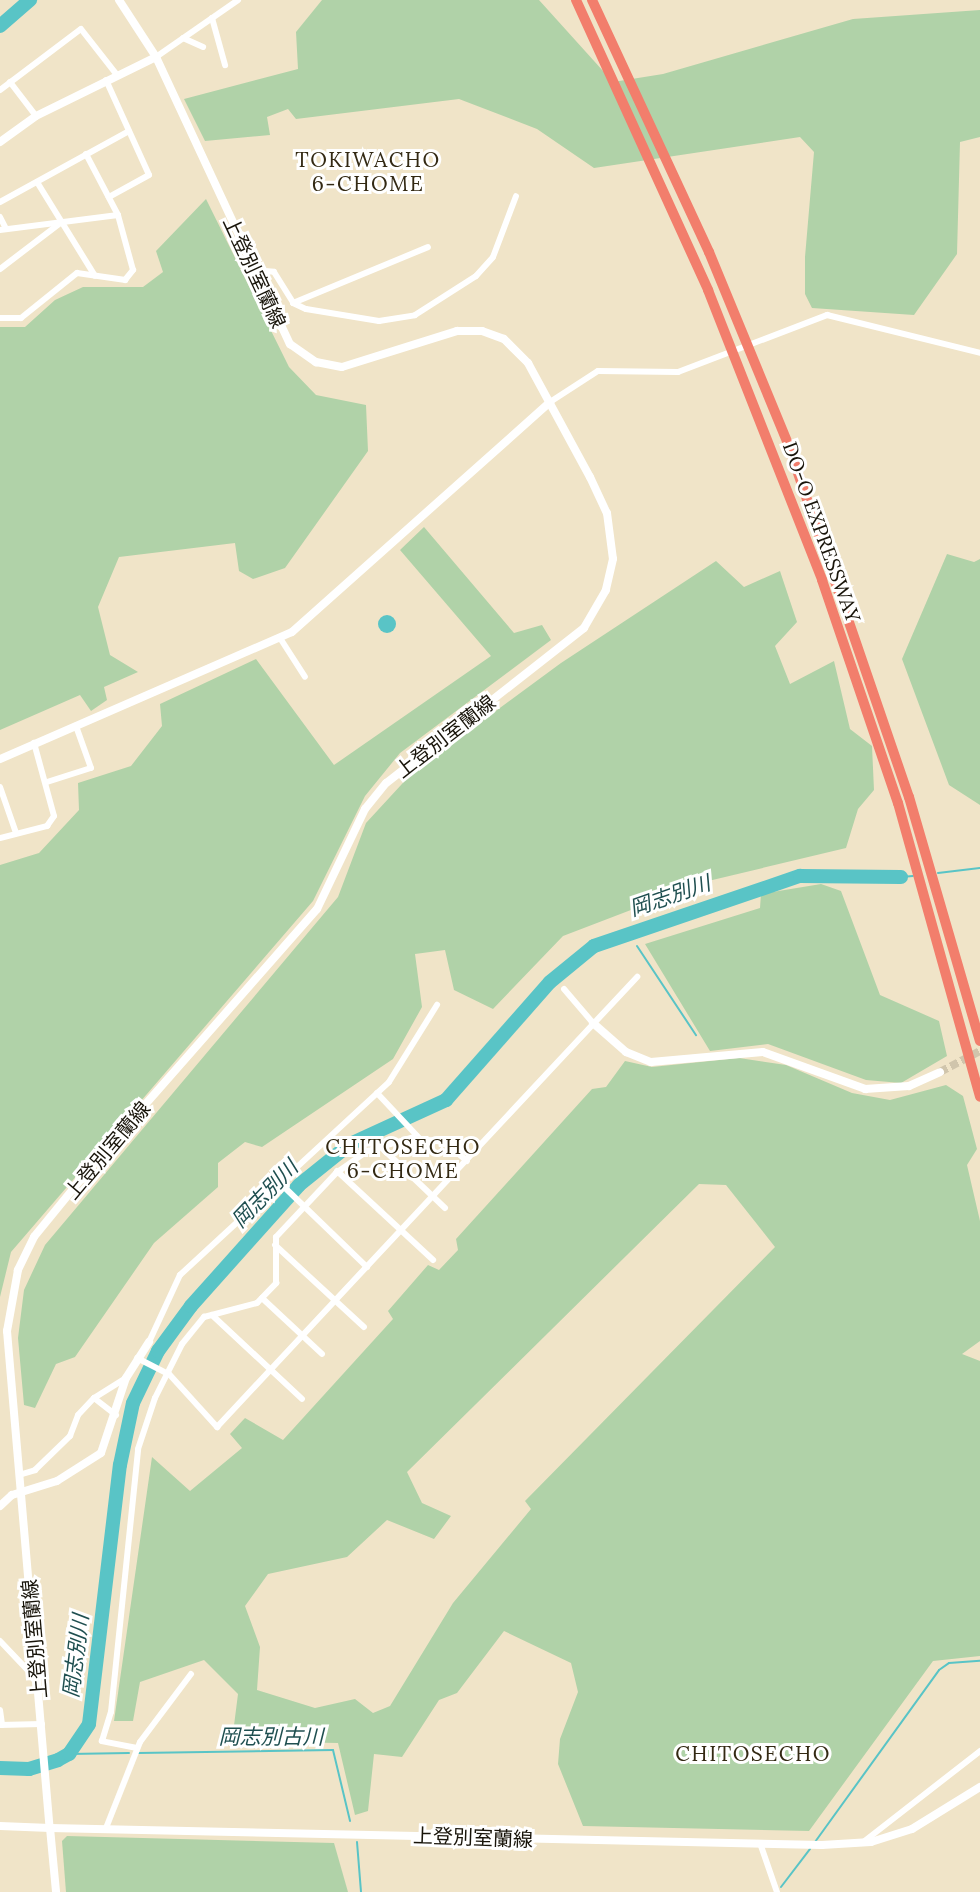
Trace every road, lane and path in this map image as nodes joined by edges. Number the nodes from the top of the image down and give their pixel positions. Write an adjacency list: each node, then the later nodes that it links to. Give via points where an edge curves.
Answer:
1 (119, 0): 8 (main road, 上登別室蘭線)
2 (238, 0): 5 (street)
3 (576, 0): 50 (highway, DO-O EXPRESSWAY, via 712,301 822,580 898,803)
4 (592, 0): 47 (highway, DO-O EXPRESSWAY, via 709,252 836,574 934,876)
5 (212, 18): 6 (street); 9 (street)
6 (183, 38): 7 (street); 8 (street)
7 (203, 47)
8 (156, 57): 10 (street); 28 (main road, 上登別室蘭線)
9 (225, 65)
10 (117, 75): 11 (street); 12 (street, via 81,29)
11 (106, 80): 14 (street); 15 (street)
12 (10, 82): 13 (street); 14 (street)
13 (0, 90)
14 (36, 117): 16 (street)
15 (129, 132): 17 (street); 20 (street, via 149,175)
16 (0, 142)
17 (86, 154): 18 (street); 20 (street)
18 (37, 182): 21 (street); 24 (street)
19 (516, 196): 30 (street, via 493,257 476,276 415,315 379,321)
20 (109, 197): 22 (street)
21 (0, 202)
22 (118, 215): 24 (street); 29 (street, via 133,270 125,280)
23 (0, 216): 25 (street)
24 (60, 224): 25 (street); 27 (street); 29 (street)
25 (3, 229)
26 (428, 247): 30 (street)
27 (0, 269)
28 (253, 270): 30 (street, via 274,272); 33 (main road, 上登別室蘭線, via 283,334 316,362 356,366 457,331 482,331 517,349)
29 (95, 276): 31 (street, via 77,273 21,318)
30 (292, 303)
31 (0, 318)
32 (980, 353): 33 (street, via 853,318 827,315 793,324 668,373 598,371)
33 (550, 402): 34 (street, via 321,610); 77 (main road, 上登別室蘭線, via 611,529 611,575 600,604 558,650 386,783 365,809 317,909 34,1237 18,1270 7,1330)
34 (280, 638): 35 (street); 36 (street)
35 (305, 677)
36 (75, 726): 37 (street); 39 (street, via 91,768)
37 (34, 743): 38 (street); 39 (street)
38 (0, 759)
39 (47, 782): 41 (street, via 55,810 51,822)
40 (0, 787): 41 (street)
41 (16, 833): 42 (street)
42 (0, 838)
43 (637, 977): 46 (street)
44 (564, 989): 46 (street)
45 (437, 1005): 49 (street, via 393,1077)
46 (593, 1023): 48 (street, via 626,1052 651,1062 763,1052 865,1089 909,1086); 53 (street)
47 (980, 1041)
48 (940, 1072)
49 (377, 1094): 51 (street); 55 (street)
50 (980, 1097)
51 (415, 1135): 52 (street); 53 (street, via 445,1142)
52 (382, 1148): 54 (street); 56 (street)
53 (467, 1161): 56 (street)
54 (337, 1172): 57 (street); 59 (street)
55 (283, 1186): 57 (street); 68 (street, via 180,1275)
56 (433, 1196): 58 (street); 59 (street)
57 (306, 1207): 60 (street, via 276,1237); 62 (street)
58 (445, 1208)
59 (401, 1230): 61 (street); 62 (street)
60 (275, 1245): 63 (street, via 276,1283); 64 (street)
61 (433, 1260)
62 (367, 1267): 64 (street)
63 (262, 1298): 65 (street); 67 (street)
64 (335, 1301): 66 (street); 67 (street)
65 (212, 1315): 71 (street); 72 (street, via 204,1317 182,1344)
66 (364, 1327)
67 (302, 1336): 69 (street); 71 (street)
68 (149, 1342): 70 (street)
69 (322, 1354)
70 (137, 1358): 72 (street); 73 (street)
71 (271, 1370): 72 (street, via 217,1427); 75 (street)
72 (166, 1373): 86 (street, via 138,1449 111,1712 102,1741)
73 (126, 1378): 74 (street); 76 (street)
74 (94, 1398): 76 (street); 77 (street, via 78,1415 70,1436 35,1470)
75 (302, 1399)
76 (116, 1415): 78 (street, via 109,1441 92,1460 57,1481)
77 (19, 1475): 78 (main road, 上登別室蘭線)
78 (21, 1492): 79 (street); 82 (main road, 上登別室蘭線)
79 (0, 1506)
80 (0, 1641): 82 (street)
81 (191, 1674): 86 (street)
82 (39, 1682): 84 (main road, 上登別室蘭線)
83 (0, 1710): 85 (street)
84 (42, 1724): 85 (street); 90 (main road, 上登別室蘭線)
85 (1, 1725)
86 (137, 1748): 91 (street)
87 (980, 1751): 93 (street)
88 (980, 1787): 93 (main road, 上登別室蘭線, via 912,1829)
89 (0, 1826): 90 (street)
90 (50, 1828): 91 (main road, 上登別室蘭線); 94 (street)
91 (106, 1828): 92 (main road, 上登別室蘭線)
92 (760, 1843): 93 (main road, 上登別室蘭線); 95 (street)
93 (862, 1843)
94 (56, 1892)
95 (777, 1892)

